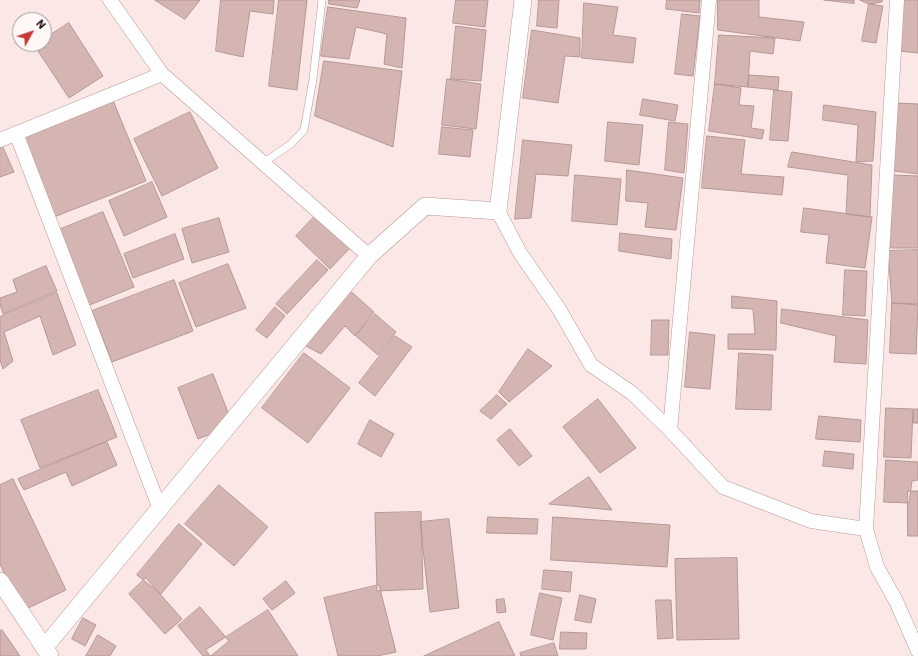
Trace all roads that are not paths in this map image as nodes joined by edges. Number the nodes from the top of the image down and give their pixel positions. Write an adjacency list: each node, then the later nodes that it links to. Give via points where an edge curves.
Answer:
1 (110, 0): 6 (street)
2 (322, 0): 9 (lane, via 304,130 290,144)
3 (523, 0): 10 (street)
4 (709, 0): 12 (street)
5 (898, 0): 14 (street)
6 (162, 74): 7 (street); 9 (street)
7 (16, 134): 8 (street); 13 (street)
8 (0, 140)
9 (263, 163): 11 (street)
10 (498, 211): 11 (street, via 425,206); 12 (street, via 520,253 559,309 591,365 632,393)
11 (369, 256): 13 (street)
12 (670, 430): 14 (street, via 723,487 810,521)
13 (160, 509): 17 (street)
14 (866, 529): 16 (street, via 877,567 896,601)
15 (0, 581): 17 (street)
16 (918, 651)
17 (48, 652)

